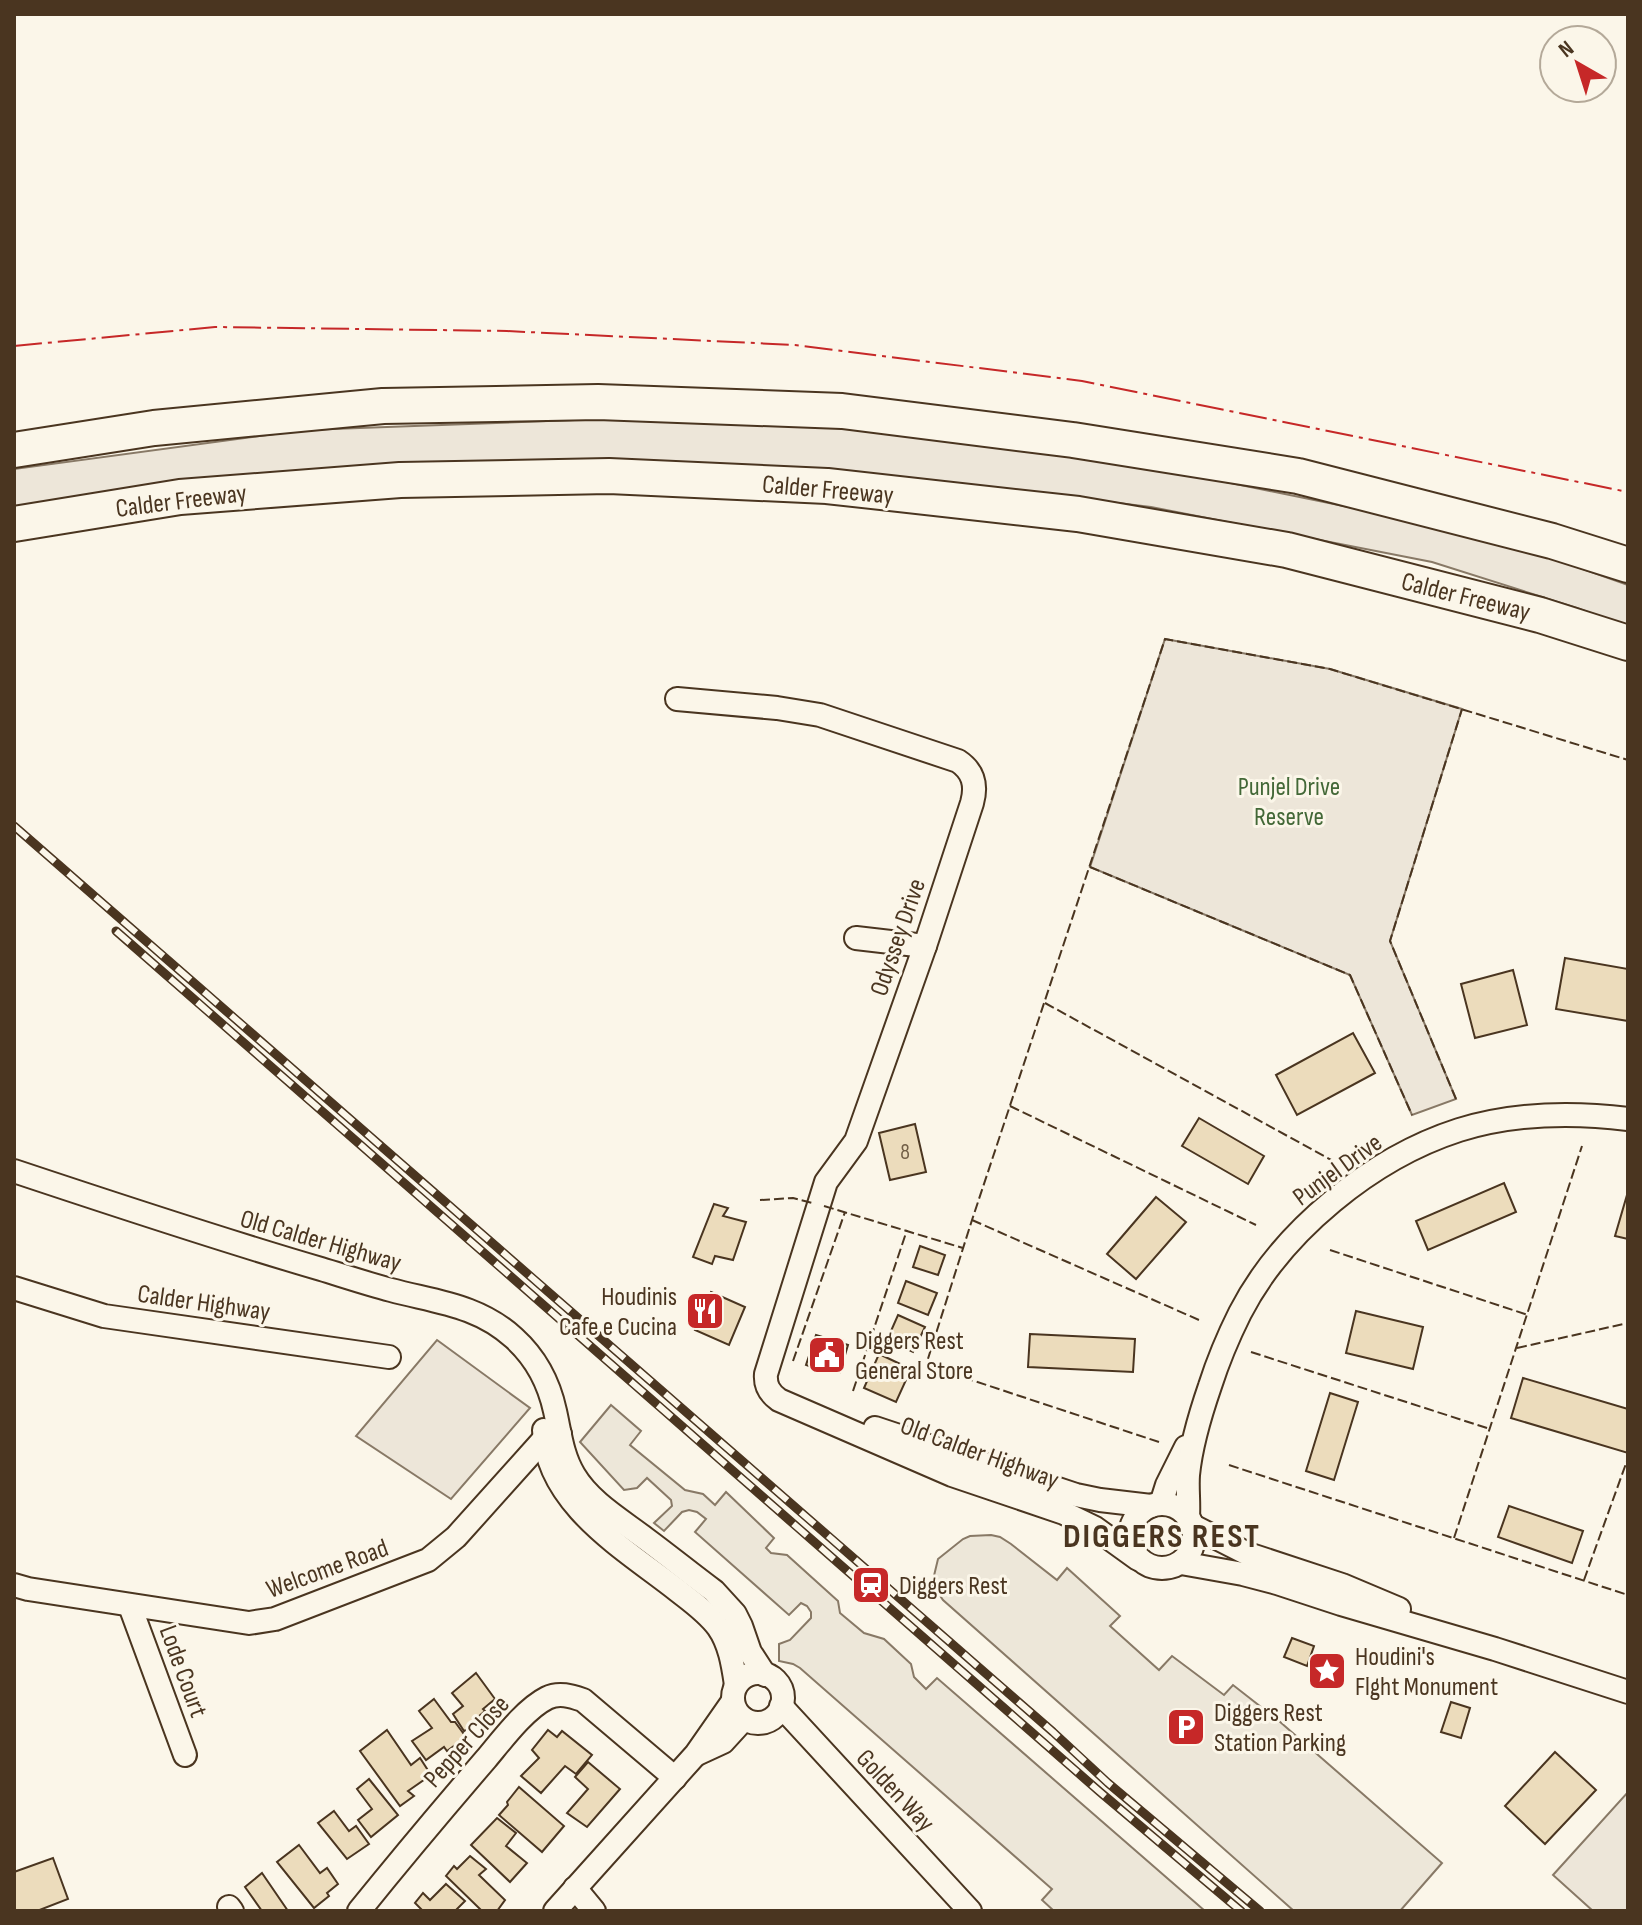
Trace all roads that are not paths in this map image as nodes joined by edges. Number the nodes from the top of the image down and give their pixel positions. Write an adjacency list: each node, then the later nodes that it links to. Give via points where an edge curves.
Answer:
1 (14, 450): 3 (highway, via 154,428 383,406 598,402 842,411 1298,476)
2 (14, 524): 4 (highway, Calder Freeway, via 180,497 400,480 609,476 827,486 1078,514 1287,550)
3 (1628, 565)
4 (1628, 643)
5 (677, 699): 7 (street, Odyssey Drive, via 820,715 965,766 974,795)
6 (856, 938): 7 (street)
7 (925, 946): 13 (street, Odyssey Drive, via 856,1141 826,1182 766,1374 772,1395)
8 (1628, 1119): 14 (street, Punjel Drive, via 1545,1115 1461,1129 1427,1142 1350,1189 1291,1241 1240,1311)
9 (14, 1171): 11 (street, Old Calder Highway)
10 (14, 1288): 12 (street, Calder Highway, via 104,1316)
11 (391, 1290): 15 (street, via 467,1323 509,1352 524,1370); 15 (street, Old Calder Highway, via 460,1306 511,1335 545,1380)
12 (389, 1357)
13 (788, 1403): 16 (street, Old Calder Highway, via 1076,1495); 18 (street, Old Calder Highway, via 952,1475 1064,1513)
14 (1195, 1430): 16 (street, Punjel Drive); 17 (street, Punjel Drive, via 1188,1474)
15 (554, 1433): 21 (street, Welcome Road, via 428,1560 275,1619 249,1623); 23 (street, via 581,1485 725,1602); 25 (street, via 560,1484 582,1512 712,1619 726,1641)
16 (1156, 1505): 17 (street, via 1172,1505); 18 (street, via 1142,1511 1130,1529)
17 (1190, 1522): 19 (street, via 1194,1543); 22 (street, via 1248,1554 1342,1585)
18 (1138, 1559): 19 (street, via 1159,1569)
19 (1181, 1563): 22 (street, via 1266,1580)
20 (14, 1585): 21 (street, Welcome Road)
21 (130, 1606): 27 (street, Lode Court)
22 (1495, 1649): 24 (street)
23 (765, 1675): 25 (street, via 749,1675); 26 (street, via 779,1687)
24 (1628, 1692)
25 (738, 1702): 26 (street, via 750,1722 763,1723); 28 (street)
26 (781, 1706): 33 (street, Golden Way)
27 (185, 1755)
28 (675, 1778): 29 (street); 30 (street, Pepper Close, via 583,1700 548,1697 512,1728)
29 (575, 1888): 31 (street); 32 (street)
30 (359, 1911)
31 (555, 1911)
32 (594, 1911)
33 (970, 1911)

